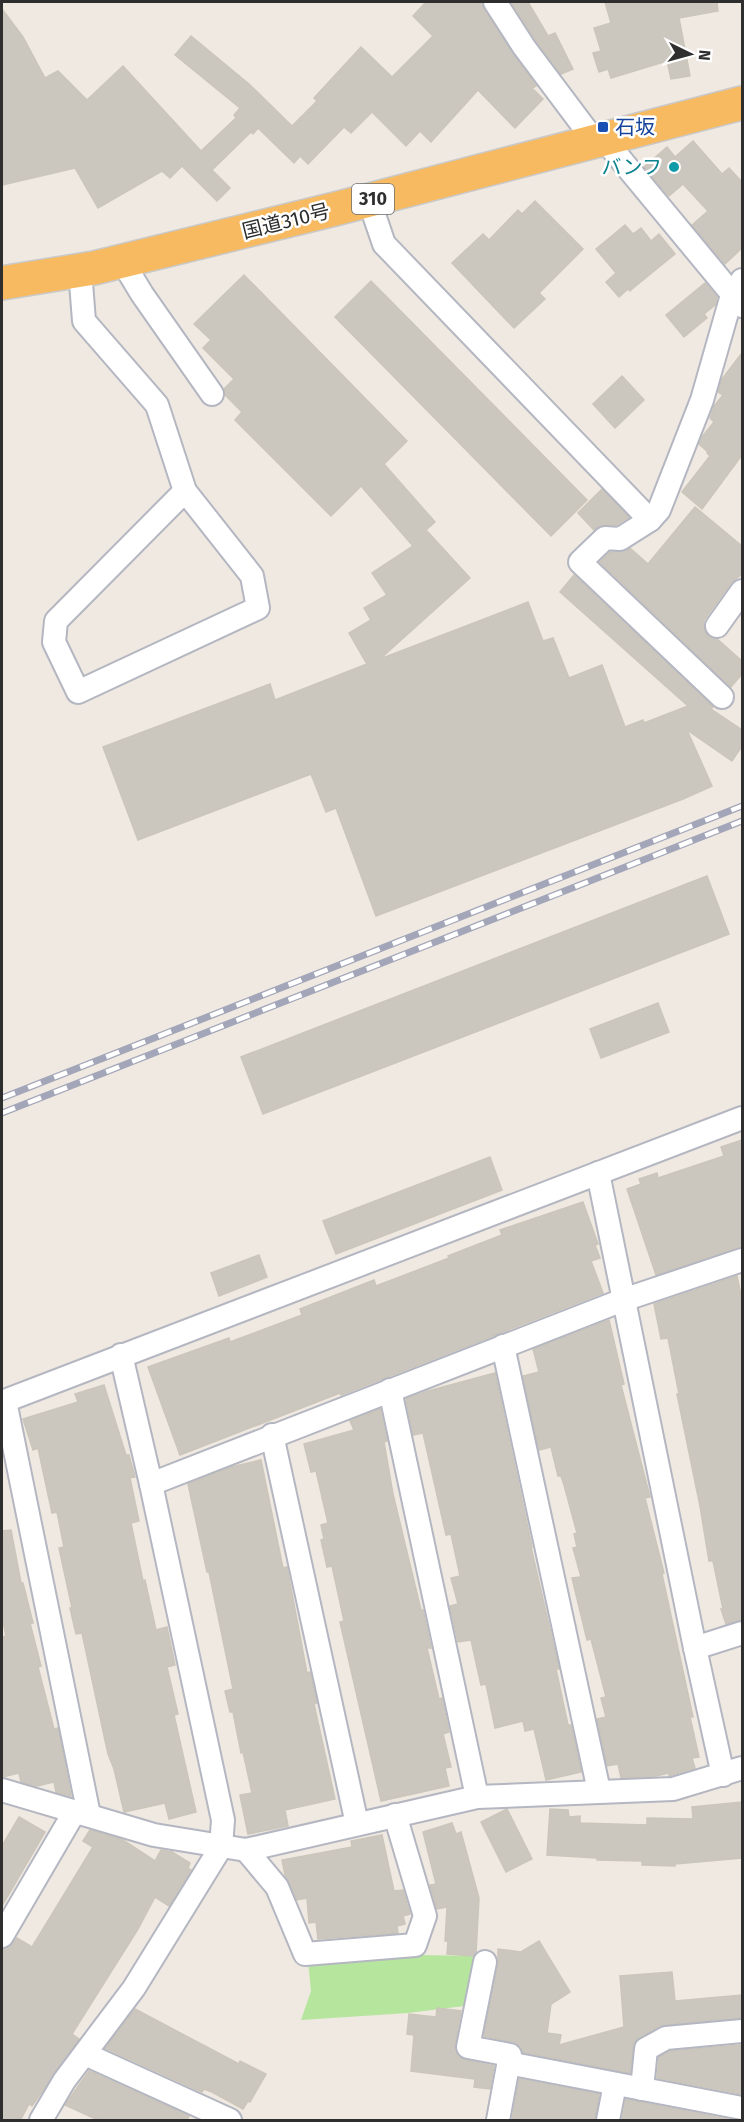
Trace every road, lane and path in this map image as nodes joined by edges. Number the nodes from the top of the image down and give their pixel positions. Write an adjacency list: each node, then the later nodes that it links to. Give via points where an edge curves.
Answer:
1 (495, 2): 3 (street, via 587,131)
2 (742, 103): 3 (highway, 国道310号 / 310)
3 (601, 139): 4 (highway, 国道310号 / 310); 8 (street)
4 (369, 200): 5 (highway, 国道310号 / 310); 11 (street, via 384,244)
5 (122, 261): 6 (highway, 国道310号 / 310); 9 (street)
6 (80, 270): 7 (highway, 国道310号 / 310); 10 (street, via 84,321 157,405)
7 (2, 283)
8 (739, 294): 11 (street, via 660,510)
9 (213, 394)
10 (185, 491): 10 (street, via 252,576 258,608 78,692 54,642 56,621)
11 (650, 520): 14 (street, via 620,540 605,538 580,562)
12 (742, 591): 13 (street)
13 (717, 626)
14 (722, 698)
15 (742, 1118): 16 (street)
16 (598, 1173): 18 (street); 20 (street)
17 (742, 1260): 18 (street)
18 (623, 1300): 19 (street); 26 (street)
19 (503, 1346): 21 (street); 29 (street)
20 (121, 1355): 22 (street); 24 (street)
21 (390, 1390): 23 (street); 30 (street)
22 (3, 1401): 31 (street)
23 (272, 1435): 24 (street); 33 (street)
24 (151, 1484): 34 (street, via 223,1820)
25 (742, 1633): 26 (street)
26 (695, 1648): 27 (street)
27 (733, 1771): 29 (street, via 673,1789)
28 (2, 1790): 31 (street)
29 (599, 1791): 30 (street)
30 (477, 1797): 32 (street)
31 (82, 1813): 34 (street, via 154,1835); 36 (street)
32 (395, 1815): 33 (street); 35 (street, via 424,1916 415,1945 305,1954 277,1887)
33 (357, 1824): 35 (street)
34 (221, 1846): 35 (street); 39 (street, via 134,1988)
35 (246, 1850)
36 (2, 1936)
37 (485, 1962): 40 (street, via 468,2047 510,2055)
38 (742, 2031): 42 (street, via 666,2038 646,2049)
39 (85, 2054): 45 (street, via 64,2081); 46 (street)
40 (508, 2062): 41 (street); 47 (street)
41 (615, 2084): 42 (street); 48 (street)
42 (642, 2089): 44 (street)
43 (742, 2108): 44 (street)
44 (709, 2111)
45 (42, 2121)
46 (230, 2121)
47 (498, 2121)
48 (608, 2121)

